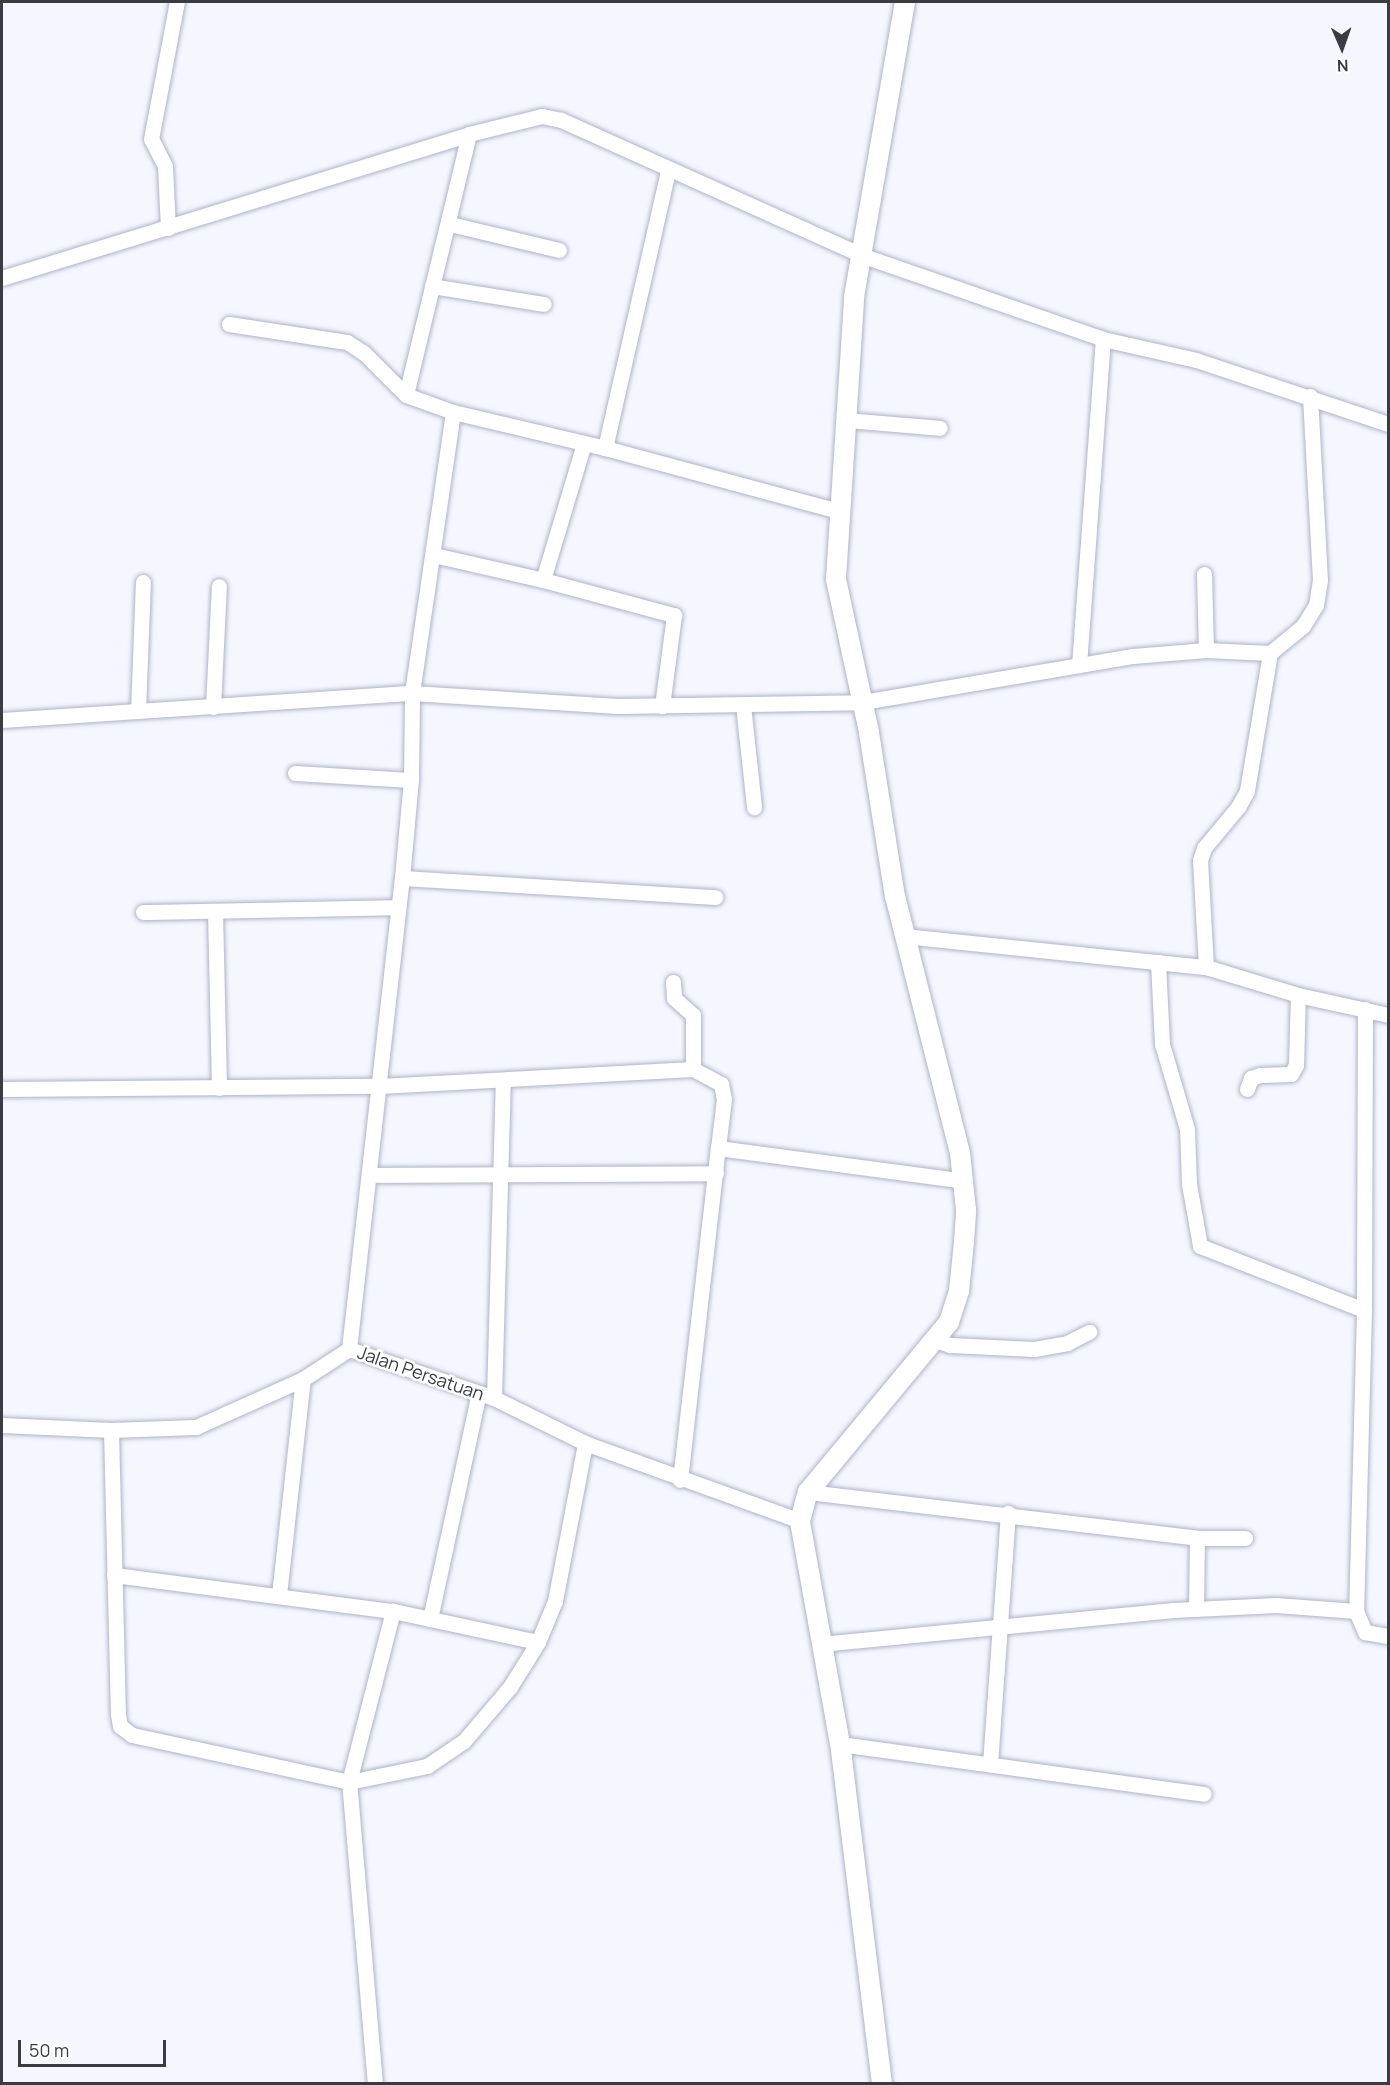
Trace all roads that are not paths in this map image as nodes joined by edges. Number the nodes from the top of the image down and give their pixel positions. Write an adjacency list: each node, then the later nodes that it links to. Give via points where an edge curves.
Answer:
1 (177, 2): 6 (street, via 151,139 165,166)
2 (905, 2): 8 (street)
3 (469, 134): 4 (street, via 525,118 561,120); 5 (street); 6 (street)
4 (668, 170): 8 (street); 21 (street)
5 (450, 224): 7 (street); 10 (street)
6 (166, 229): 9 (street)
7 (559, 250)
8 (861, 255): 13 (street); 17 (street, via 852,319)
9 (2, 278)
10 (432, 286): 11 (street); 14 (street)
11 (544, 304)
12 (229, 324): 14 (street, via 346,342 364,353)
13 (1102, 339): 15 (street, via 1196,360); 30 (street)
14 (405, 395): 16 (street)
15 (1310, 396): 18 (street); 29 (street, via 1316,605 1303,626)
16 (453, 412): 20 (street); 23 (street)
17 (847, 420): 19 (street); 22 (street)
18 (1389, 424)
19 (940, 428)
20 (584, 443): 21 (street); 25 (street)
21 (605, 448): 22 (street)
22 (838, 511): 32 (street, via 836,579)
23 (434, 555): 25 (street); 31 (street)
24 (1204, 574): 28 (street)
25 (543, 580): 34 (street, via 674,615)
26 (143, 582): 36 (street)
27 (219, 586): 35 (street)
28 (1206, 650): 29 (street); 30 (street)
29 (1270, 653): 48 (street, via 1247,791 1233,815 1204,848 1200,860)
30 (1079, 665): 32 (street)
31 (412, 693): 34 (street); 35 (street); 39 (street)
32 (863, 702): 33 (street); 46 (street)
33 (743, 705): 34 (street); 40 (street)
34 (662, 706)
35 (213, 707): 36 (street)
36 (138, 711): 37 (street)
37 (3, 720)
38 (295, 773): 39 (street)
39 (411, 780): 41 (street)
40 (754, 807)
41 (402, 878): 42 (street); 43 (street)
42 (715, 897)
43 (398, 907): 44 (street); 55 (street)
44 (215, 911): 45 (street); 56 (street)
45 (143, 912)
46 (904, 936): 47 (street); 63 (street)
47 (1158, 962): 48 (street); 64 (street, via 1162,1044 1187,1130 1189,1184 1200,1246)
48 (1206, 967): 50 (street)
49 (673, 982): 53 (street, via 674,999 693,1015)
50 (1298, 995): 51 (street); 58 (street, via 1296,1065 1292,1074 1260,1075 1251,1078)
51 (1365, 1009): 52 (street); 64 (street)
52 (1389, 1015)
53 (693, 1069): 54 (street); 59 (street, via 721,1084 724,1100)
54 (503, 1080): 55 (street); 60 (street)
55 (379, 1086): 56 (street); 62 (street)
56 (219, 1088): 57 (street)
57 (2, 1089)
58 (1247, 1089)
59 (718, 1148): 61 (street); 63 (street)
60 (500, 1173): 61 (street); 62 (street); 69 (street)
61 (716, 1173): 73 (street)
62 (369, 1175): 67 (street)
63 (964, 1181): 66 (street, via 966,1210 959,1291 949,1323)
64 (1364, 1310): 83 (street)
65 (1089, 1332): 66 (street, via 1067,1343 1034,1349 950,1345)
66 (936, 1340): 74 (street)
67 (350, 1349): 68 (street, Jalan Persatuan); 69 (street, Jalan Persatuan)
68 (303, 1379): 71 (street, Jalan Persatuan, via 196,1428); 80 (street)
69 (486, 1396): 72 (street, Jalan Persatuan); 84 (street)
70 (3, 1425): 71 (street, Jalan Persatuan)
71 (111, 1430): 79 (street)
72 (585, 1443): 73 (street, Jalan Persatuan); 87 (street, via 566,1559 555,1601)
73 (680, 1480): 76 (street, Jalan Persatuan)
74 (808, 1492): 75 (street); 76 (street)
75 (1008, 1513): 77 (street); 85 (street)
76 (800, 1521): 88 (street)
77 (1197, 1538): 78 (street); 81 (street)
78 (1245, 1538)
79 (114, 1575): 80 (street); 91 (street, via 120,1726 132,1735)
80 (279, 1595): 82 (street)
81 (1196, 1609): 83 (street, via 1276,1605); 85 (street)
82 (393, 1611): 84 (street); 91 (street)
83 (1356, 1611): 86 (street, via 1365,1632)
84 (430, 1618): 87 (street)
85 (999, 1626): 88 (street); 90 (street)
86 (1389, 1636)
87 (538, 1642): 91 (street, via 510,1687 464,1740 427,1766)
88 (820, 1644): 89 (street)
89 (840, 1744): 90 (street); 94 (street)
90 (990, 1764): 92 (street)
91 (349, 1782): 93 (street)
92 (1204, 1794)
93 (375, 2084)
94 (882, 2084)

